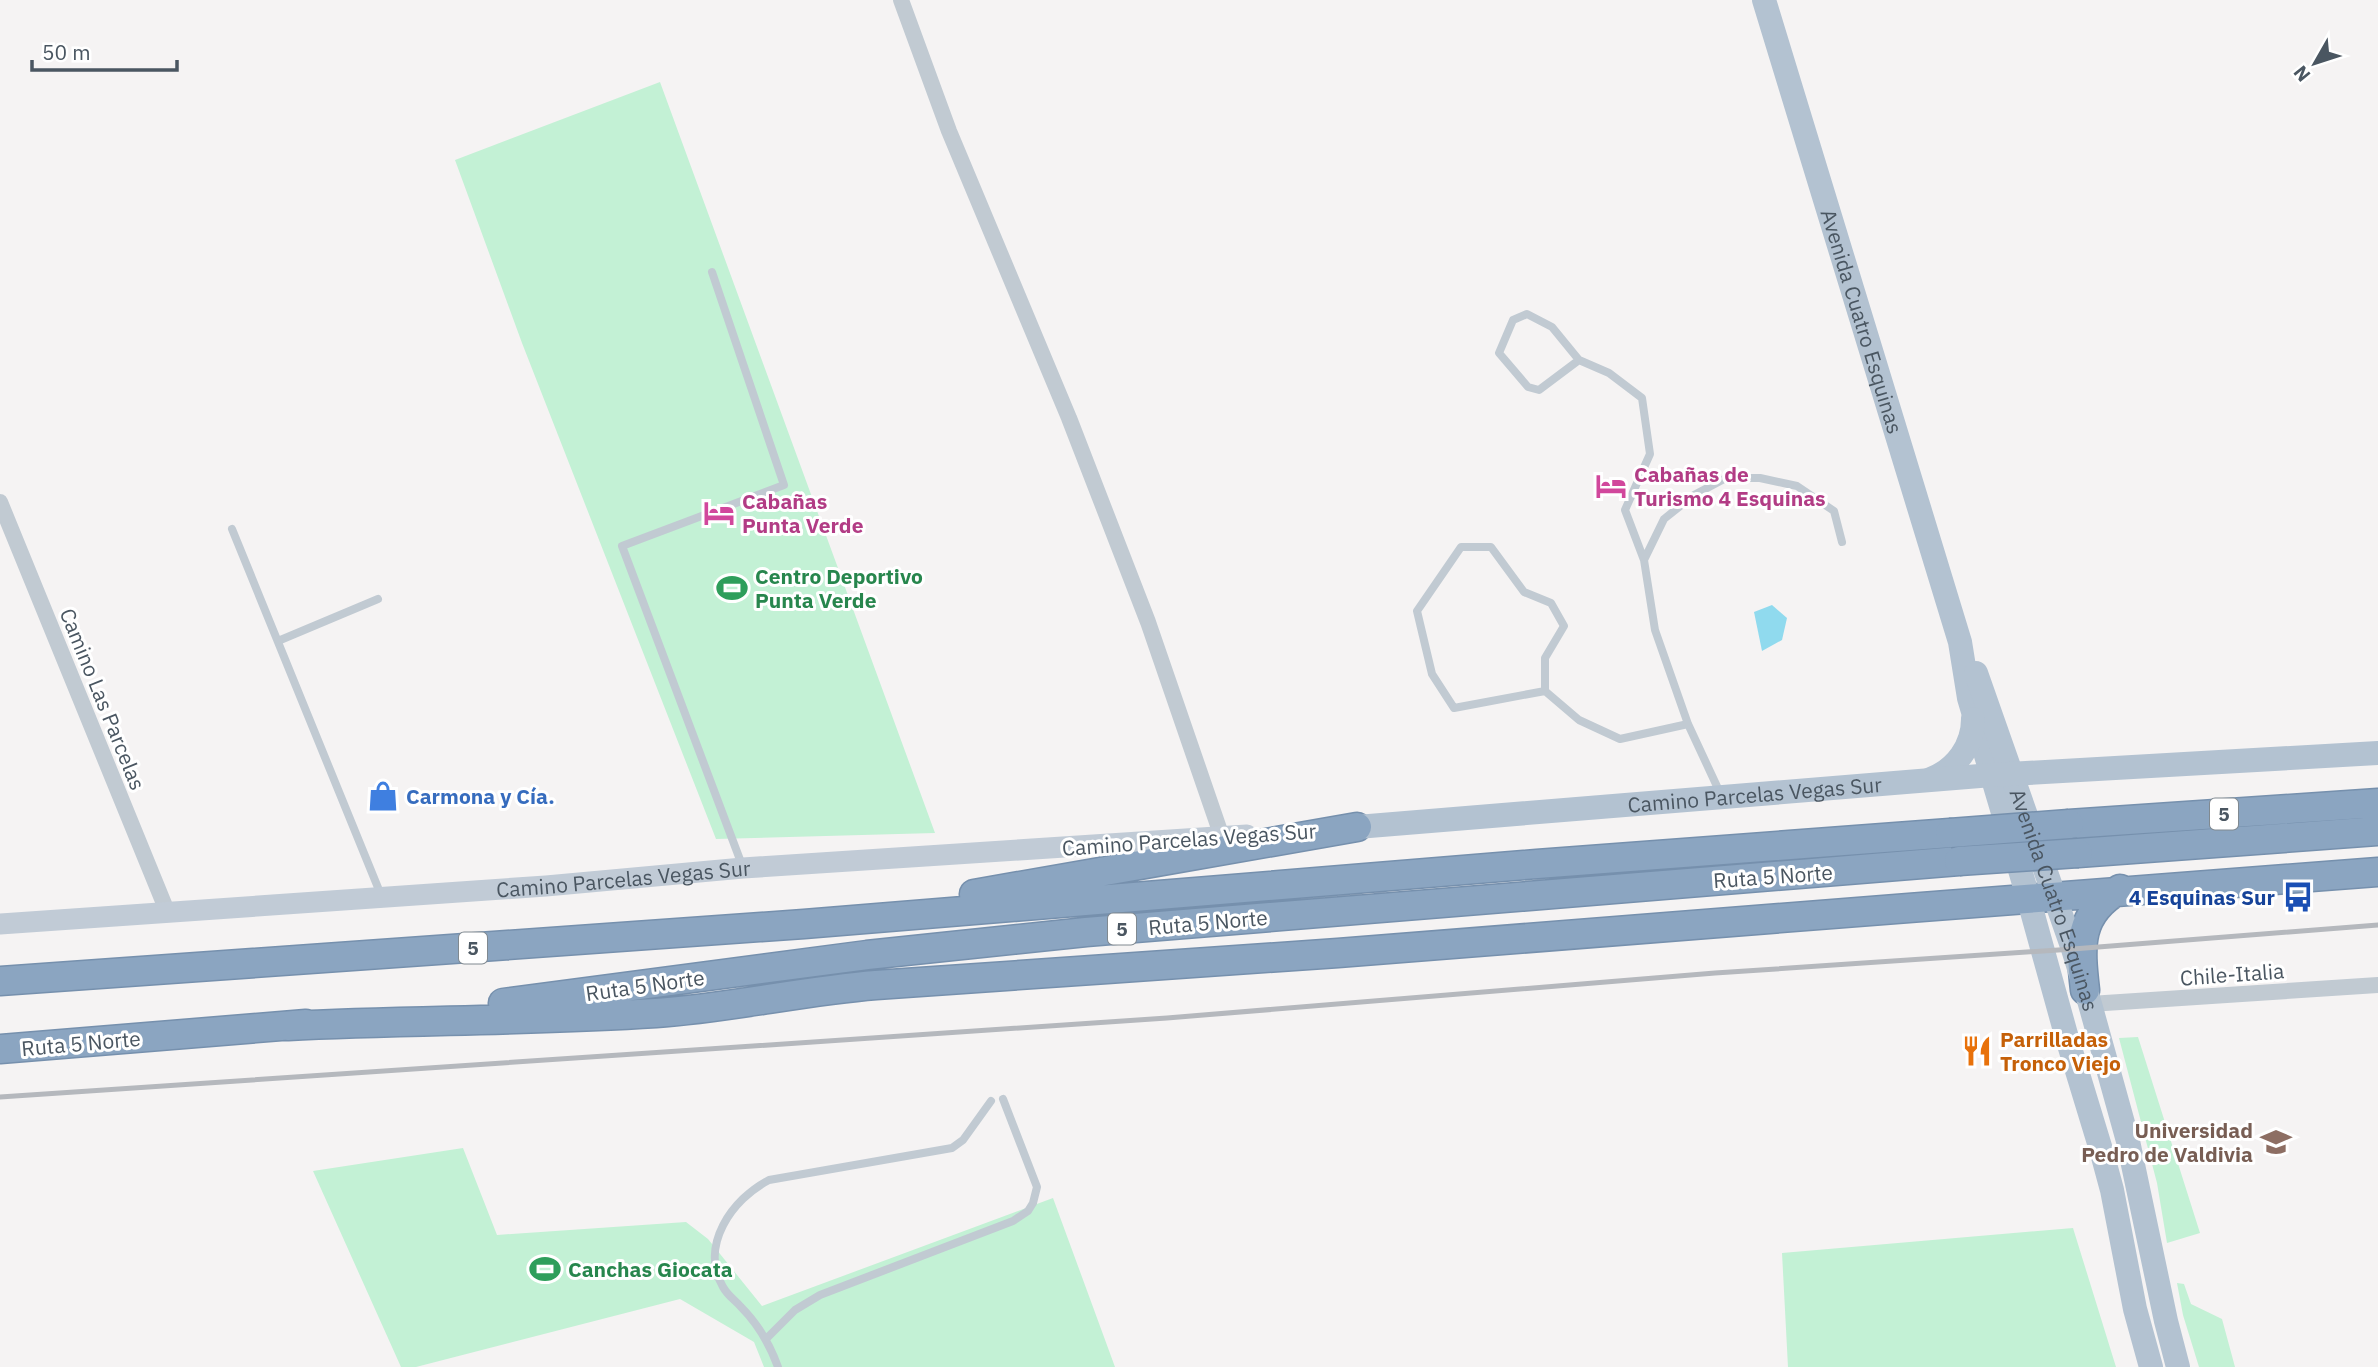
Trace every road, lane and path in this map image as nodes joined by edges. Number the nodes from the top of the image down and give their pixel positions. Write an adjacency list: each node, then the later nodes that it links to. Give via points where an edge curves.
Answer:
1 (901, 0): 24 (street, via 949,131 1148,622)
2 (1764, 0): 11 (main road, Avenida Cuatro Esquinas)
3 (712, 272): 25 (lane, via 784,485 622,547)
4 (1579, 360): 4 (lane, via 1539,390 1528,387 1499,353 1513,320 1527,314 1552,327); 8 (lane, via 1609,373 1642,398 1650,454 1625,510)
5 (0, 502): 30 (street, Camino Las Parcelas)
6 (232, 529): 10 (lane)
7 (1842, 542): 8 (lane, via 1834,512 1797,486 1760,478 1726,478 1664,519)
8 (1644, 560): 14 (lane, via 1655,629)
9 (378, 598): 10 (lane)
10 (278, 641): 29 (lane)
11 (1960, 642): 13 (main road, Avenida Cuatro Esquinas); 15 (main road, Avenida Cuatro Esquinas)
12 (1545, 691): 12 (lane, via 1454,708 1432,674 1417,611 1461,547 1491,547 1524,593 1551,603 1564,626 1545,658); 14 (lane, via 1579,720 1620,739)
13 (1973, 715): 18 (main road, Avenida Cuatro Esquinas); 19 (main road, via 1971,737 1961,758)
14 (1688, 724): 20 (lane)
15 (2000, 738): 17 (main road, via 2024,761); 18 (main road, Avenida Cuatro Esquinas)
16 (2378, 753): 17 (main road, Camino Parcelas Vegas Sur)
17 (2056, 772): 18 (main road, Camino Parcelas Vegas Sur)
18 (2002, 775): 19 (main road, Camino Parcelas Vegas Sur); 28 (main road, Avenida Cuatro Esquinas)
19 (1929, 780): 20 (main road, Camino Parcelas Vegas Sur)
20 (1722, 797): 22 (main road, Camino Parcelas Vegas Sur)
21 (2378, 803): 32 (highway, Ruta 5 Norte / 5, bridge, via 1523,865)
22 (1357, 827): 24 (street, Camino Parcelas Vegas Sur); 32 (highway)
23 (2378, 831): 37 (highway, Ruta 5 Norte / 5, bridge, via 1073,933)
24 (1222, 837): 25 (street, Camino Parcelas Vegas Sur)
25 (743, 868): 29 (street, Camino Parcelas Vegas Sur)
26 (2378, 872): 27 (highway)
27 (2120, 889): 28 (highway); 36 (highway, via 2098,905 2085,930 2081,957)
28 (2041, 896): 33 (main road, Avenida Cuatro Esquinas); 36 (main road, Avenida Cuatro Esquinas); 37 (highway, via 865,986 661,1013)
29 (382, 898): 30 (street, Camino Parcelas Vegas Sur)
30 (167, 911): 31 (street, Camino Parcelas Vegas Sur)
31 (0, 924)
32 (804, 924): 34 (highway, Ruta 5 Norte / 5)
33 (2045, 955): 36 (main road, via 2067,1005 2072,1007); 43 (main road, Avenida Cuatro Esquinas, via 2112,1190)
34 (0, 981)
35 (2378, 985): 36 (street, Chile-Italia)
36 (2088, 997): 44 (main road, Avenida Cuatro Esquinas, via 2127,1141)
37 (288, 1026): 38 (highway, Ruta 5 Norte / 5)
38 (0, 1049)
39 (1003, 1100): 41 (lane, via 1037,1187 1028,1211 1013,1221 820,1296 795,1310)
40 (991, 1101): 41 (lane, via 951,1149 769,1180 734,1206 718,1238 716,1271 725,1291)
41 (766, 1339): 42 (lane)
42 (778, 1367)
43 (2151, 1367)
44 (2178, 1367)

